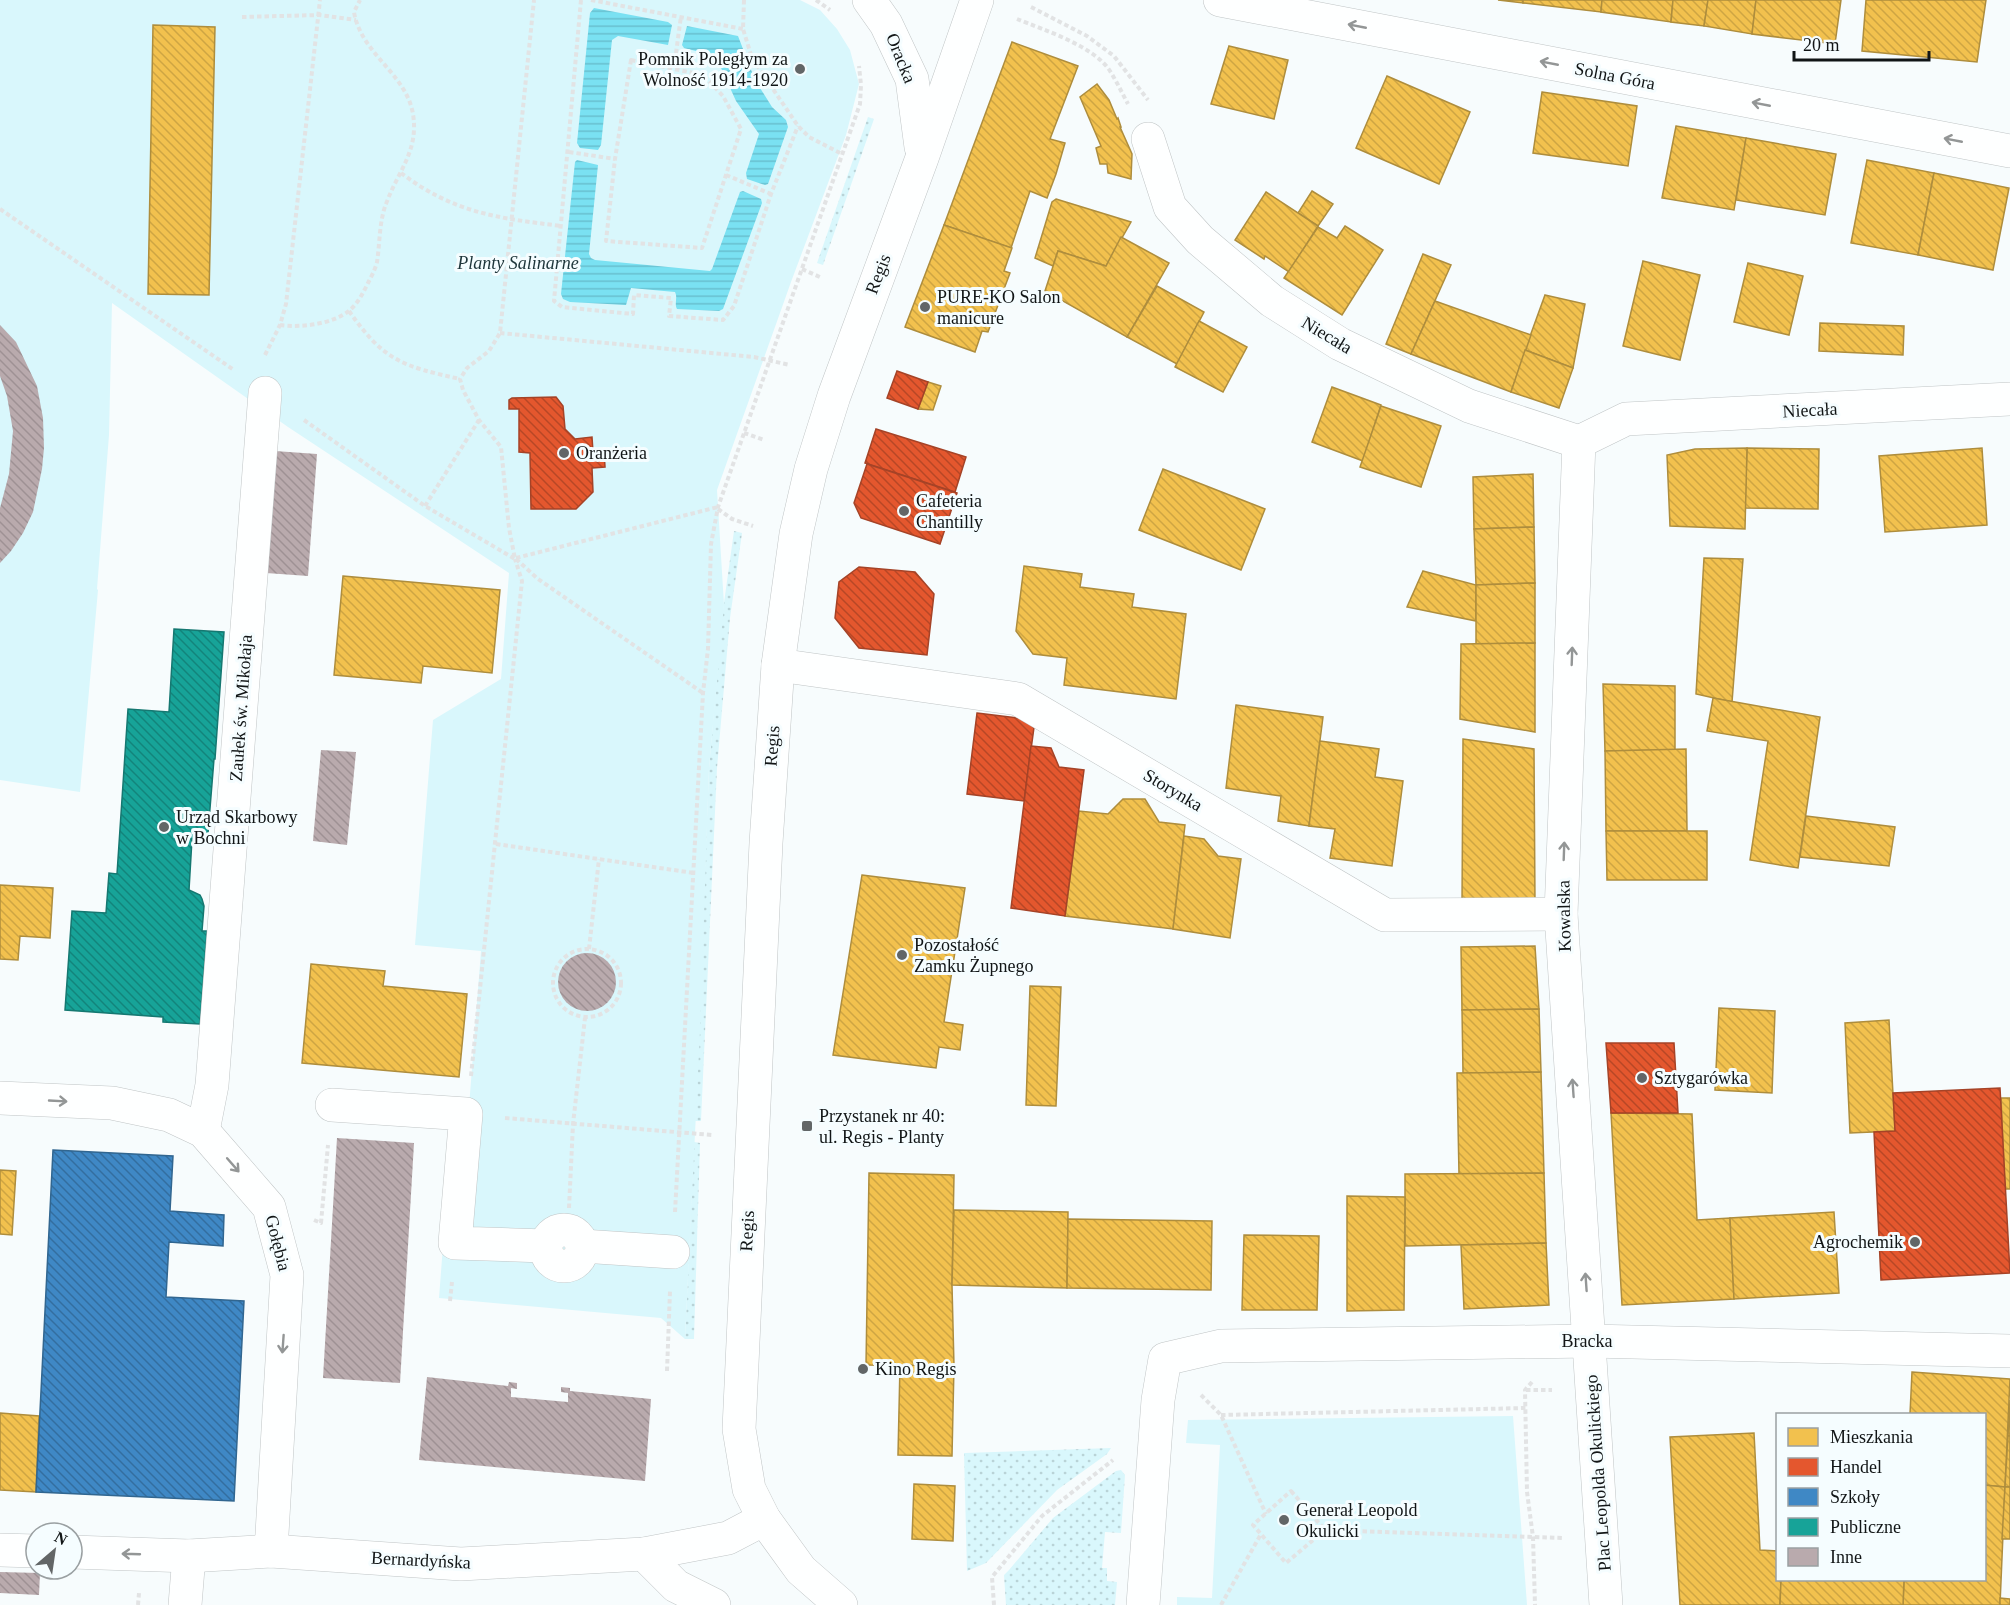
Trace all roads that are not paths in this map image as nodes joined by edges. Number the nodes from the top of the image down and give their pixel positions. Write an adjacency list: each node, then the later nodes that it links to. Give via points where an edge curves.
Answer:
1 (869, 0): 6 (street, Oracka, via 886,24 912,79)
2 (977, 0): 6 (street, Regis)
3 (1220, 0): 5 (street, Solna Góra, one-way to 3)
4 (1148, 139): 9 (street, Niecała, via 1170,207 1200,240 1272,301 1340,344 1427,387 1469,406)
5 (2010, 151)
6 (922, 158): 10 (street, Regis, via 859,325 811,469 795,534)
7 (258, 387): 14 (street, Zaułek św. Mikołaja, via 212,1085)
8 (2010, 399): 9 (street, Niecała, via 1626,419)
9 (1579, 442): 11 (street, Kowalska, one-way to 9)
10 (778, 664): 11 (street, Storynka, via 1018,699 1384,915); 18 (street, Regis, via 739,1429 749,1489)
11 (1562, 914): 16 (street, Kowalska, one-way to 11)
12 (0, 1098): 14 (street, Gołębia, one-way to 14, via 112,1103 169,1115)
13 (332, 1105): 15 (street, via 466,1114 455,1243 565,1241)
14 (203, 1131): 21 (street, Gołębia, one-way to 21, via 269,1206 287,1275)
15 (673, 1252)
16 (1590, 1341): 17 (street, Bracka); 28 (street, Bracka, via 1221,1346 1165,1359 1158,1400); 29 (street, Plac Leopolda Okulickiego)
17 (2010, 1351)
18 (764, 1519): 23 (street, Bernardyńska, via 728,1538); 27 (street, Regis, via 801,1570)
19 (0, 1550): 20 (street)
20 (24, 1551)
21 (271, 1551): 23 (street, Bernardyńska, via 461,1564); 24 (street, Bernardyńska)
22 (84, 1552): 24 (street, Bernardyńska, one-way to 22)
23 (644, 1554): 26 (street, via 676,1586)
24 (189, 1556): 25 (street)
25 (185, 1605)
26 (714, 1605)
27 (841, 1605)
28 (1143, 1605)
29 (1606, 1605)

